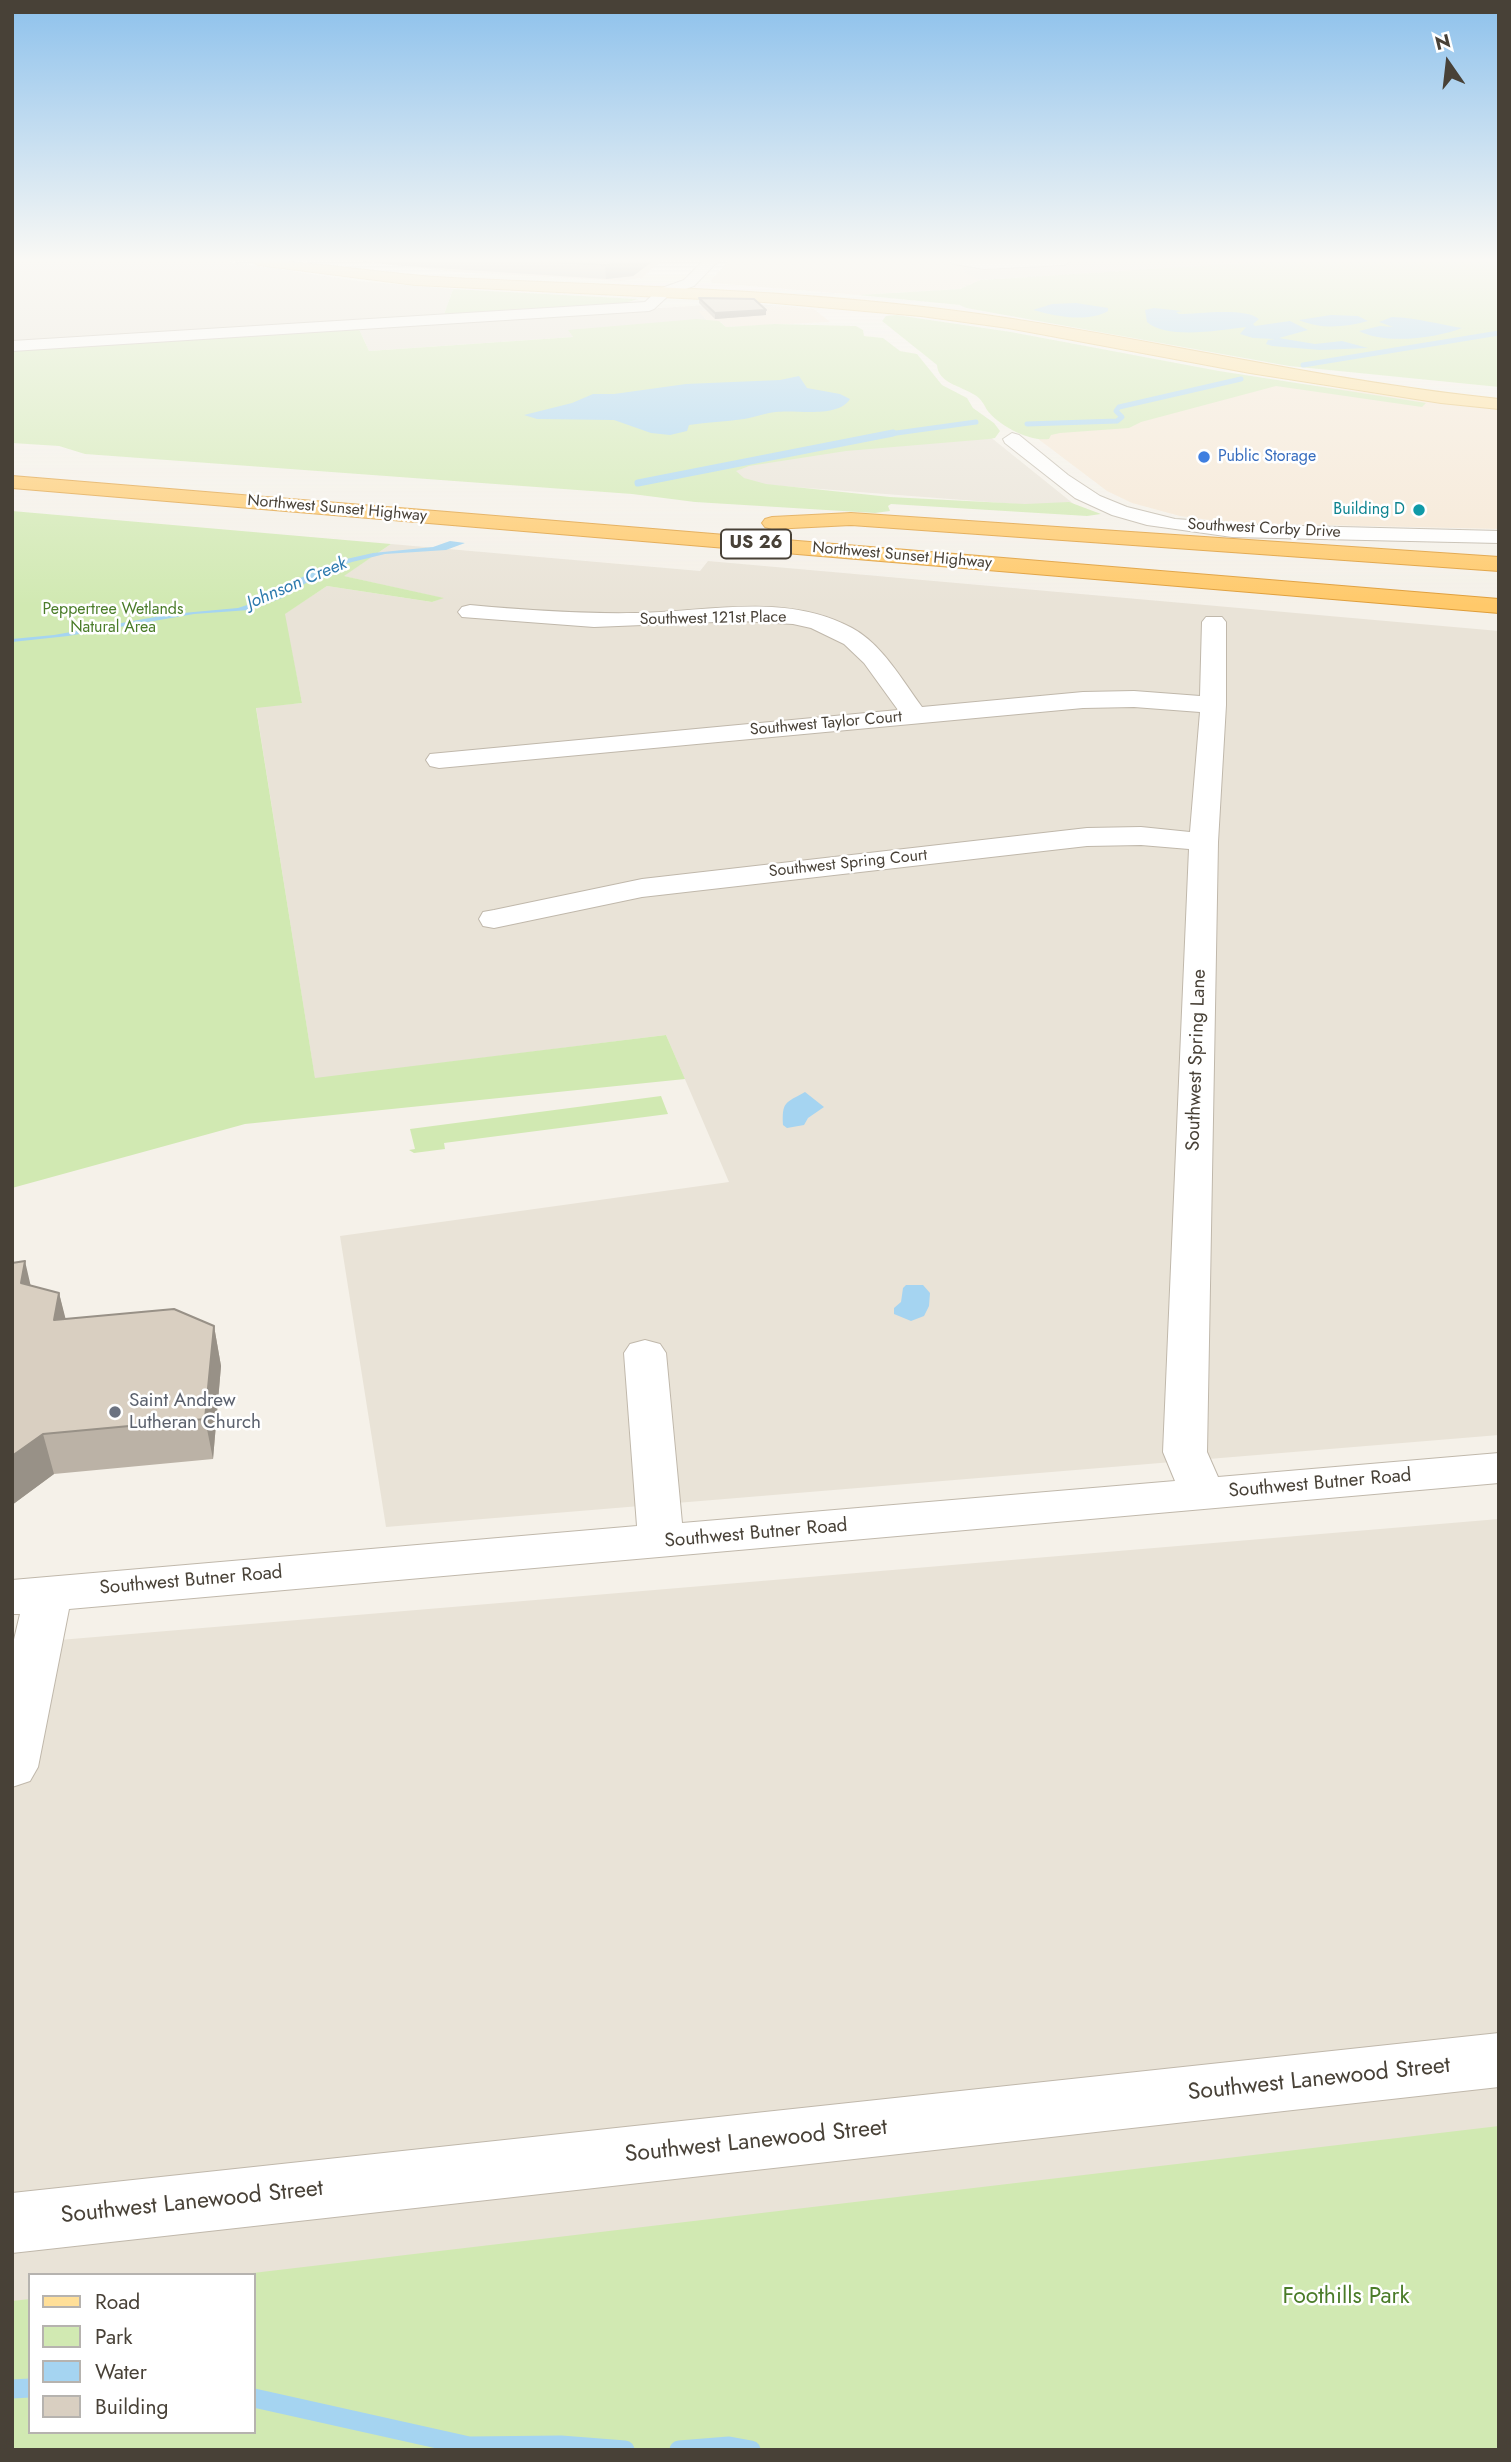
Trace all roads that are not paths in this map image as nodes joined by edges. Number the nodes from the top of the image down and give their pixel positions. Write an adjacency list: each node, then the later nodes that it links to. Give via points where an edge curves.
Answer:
1 (1306, 376): 2 (main road)
2 (1405, 390): 3 (main road); 4 (main road)
3 (1499, 396)
4 (1499, 404)
5 (1013, 439): 7 (street, Southwest Corby Drive, via 1080,493 1161,522 1266,532)
6 (12, 482): 10 (highway, Northwest Sunset Highway / US 26)
7 (1499, 537)
8 (1499, 564): 9 (highway, Northwest Sunset Highway / US 26, via 851,519 765,523)
9 (1499, 583)
10 (1499, 606)
11 (470, 612): 14 (street, Southwest 121st Place, via 598,620 766,615 823,624 855,640)
12 (1214, 622): 13 (street, Southwest Spring Lane)
13 (1213, 705): 14 (street, Southwest Taylor Court, via 1083,700); 16 (street, Southwest Spring Lane)
14 (915, 716): 15 (street, Southwest Taylor Court)
15 (439, 761)
16 (1204, 842): 17 (street, Southwest Spring Court, via 1141,836 1073,839 642,888); 20 (street, Southwest Spring Lane, via 1185,1452)
17 (494, 919)
18 (645, 1353): 21 (street)
19 (1499, 1468): 20 (street, Southwest Butner Road)
20 (1204, 1493): 21 (street, Southwest Butner Road)
21 (661, 1542): 22 (street, Southwest Butner Road)
22 (30, 1595): 23 (street)
23 (12, 1767)
24 (1499, 2060): 25 (street, Southwest Lanewood Street)
25 (12, 2223)

